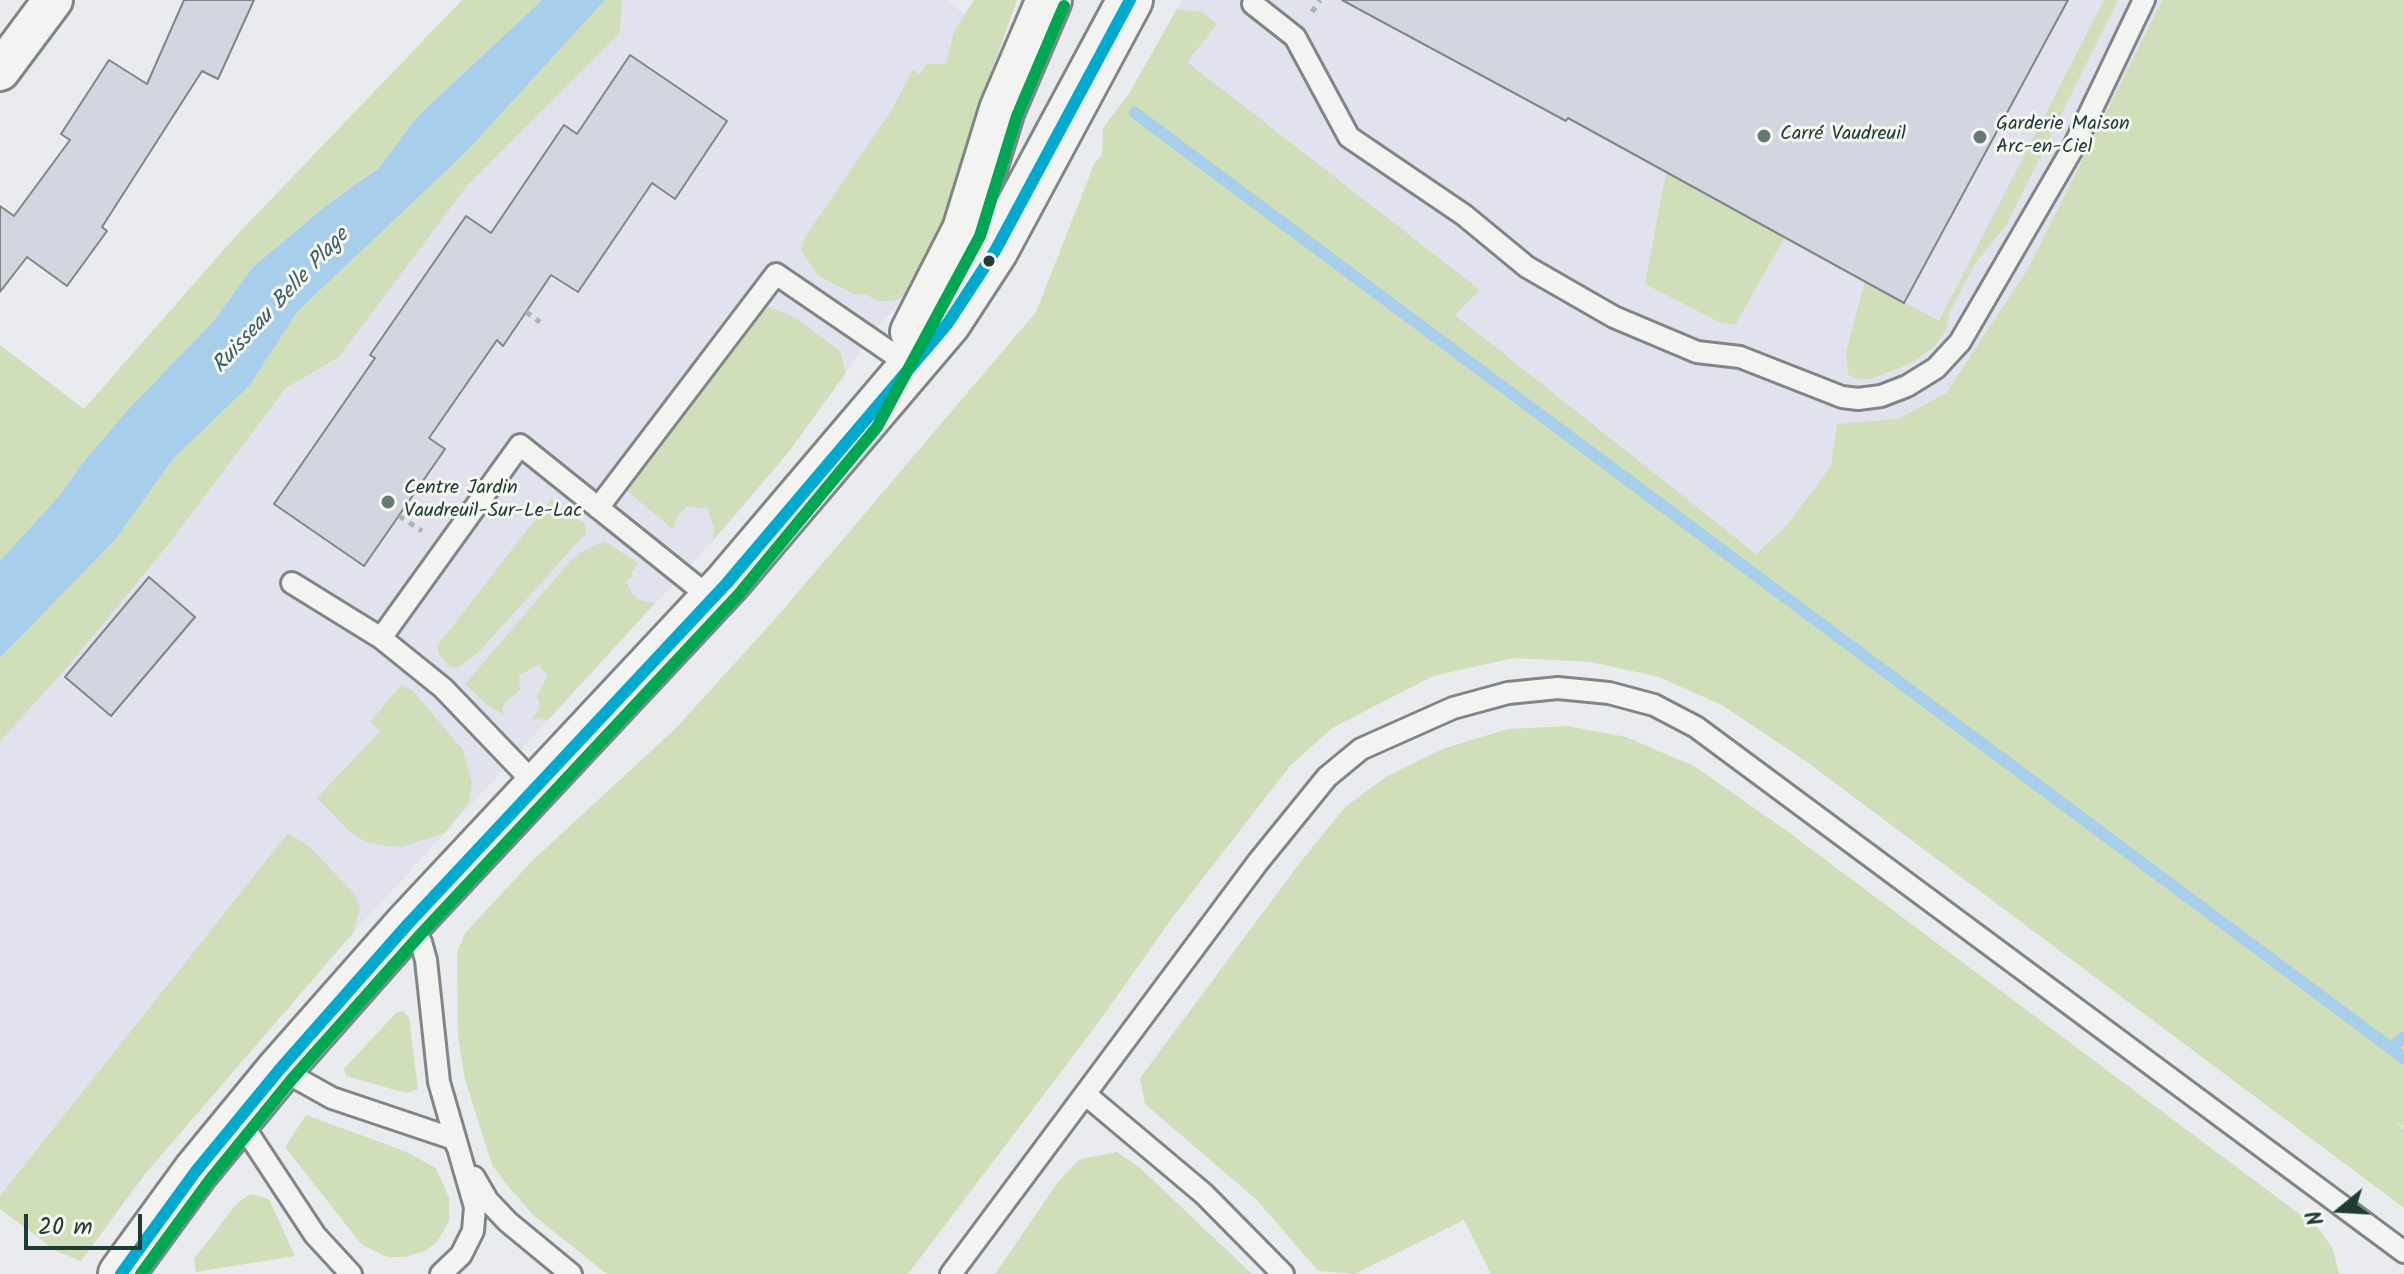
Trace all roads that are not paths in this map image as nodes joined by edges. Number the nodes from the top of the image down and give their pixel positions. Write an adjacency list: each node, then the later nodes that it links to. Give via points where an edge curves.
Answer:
1 (53, 0): 6 (street)
2 (1049, 0): 7 (street, via 1002,110 965,230)
3 (1130, 0): 7 (street, via 982,273)
4 (2144, 0): 5 (lane, via 2074,146 1960,342 1936,368 1907,386 1858,399 1740,357 1697,352 1614,317 1527,267 1464,215 1349,137 1295,37)
5 (1252, 1)
6 (0, 71)
7 (906, 362): 8 (lane, via 776,274); 10 (street)
8 (598, 508): 10 (lane); 11 (lane, via 520,445)
9 (292, 583): 11 (lane)
10 (712, 599): 12 (street)
11 (381, 638): 12 (lane, via 443,688)
12 (537, 786): 13 (street)
13 (408, 924): 14 (street); 17 (lane, via 426,960 432,1034)
14 (280, 1069): 16 (street); 17 (lane, via 332,1098)
15 (1085, 1094): 18 (lane, via 1295,812 1361,749 1441,712 1508,693 1558,688 1609,693 1654,705 1758,770); 23 (lane); 24 (lane, via 1204,1194)
16 (238, 1118): 19 (street); 20 (lane, via 315,1235)
17 (454, 1139): 21 (lane, via 470,1180 473,1231 461,1255); 22 (lane, via 488,1201)
18 (2404, 1252)
19 (121, 1274)
20 (351, 1274)
21 (441, 1274)
22 (571, 1274)
23 (951, 1274)
24 (1283, 1274)

